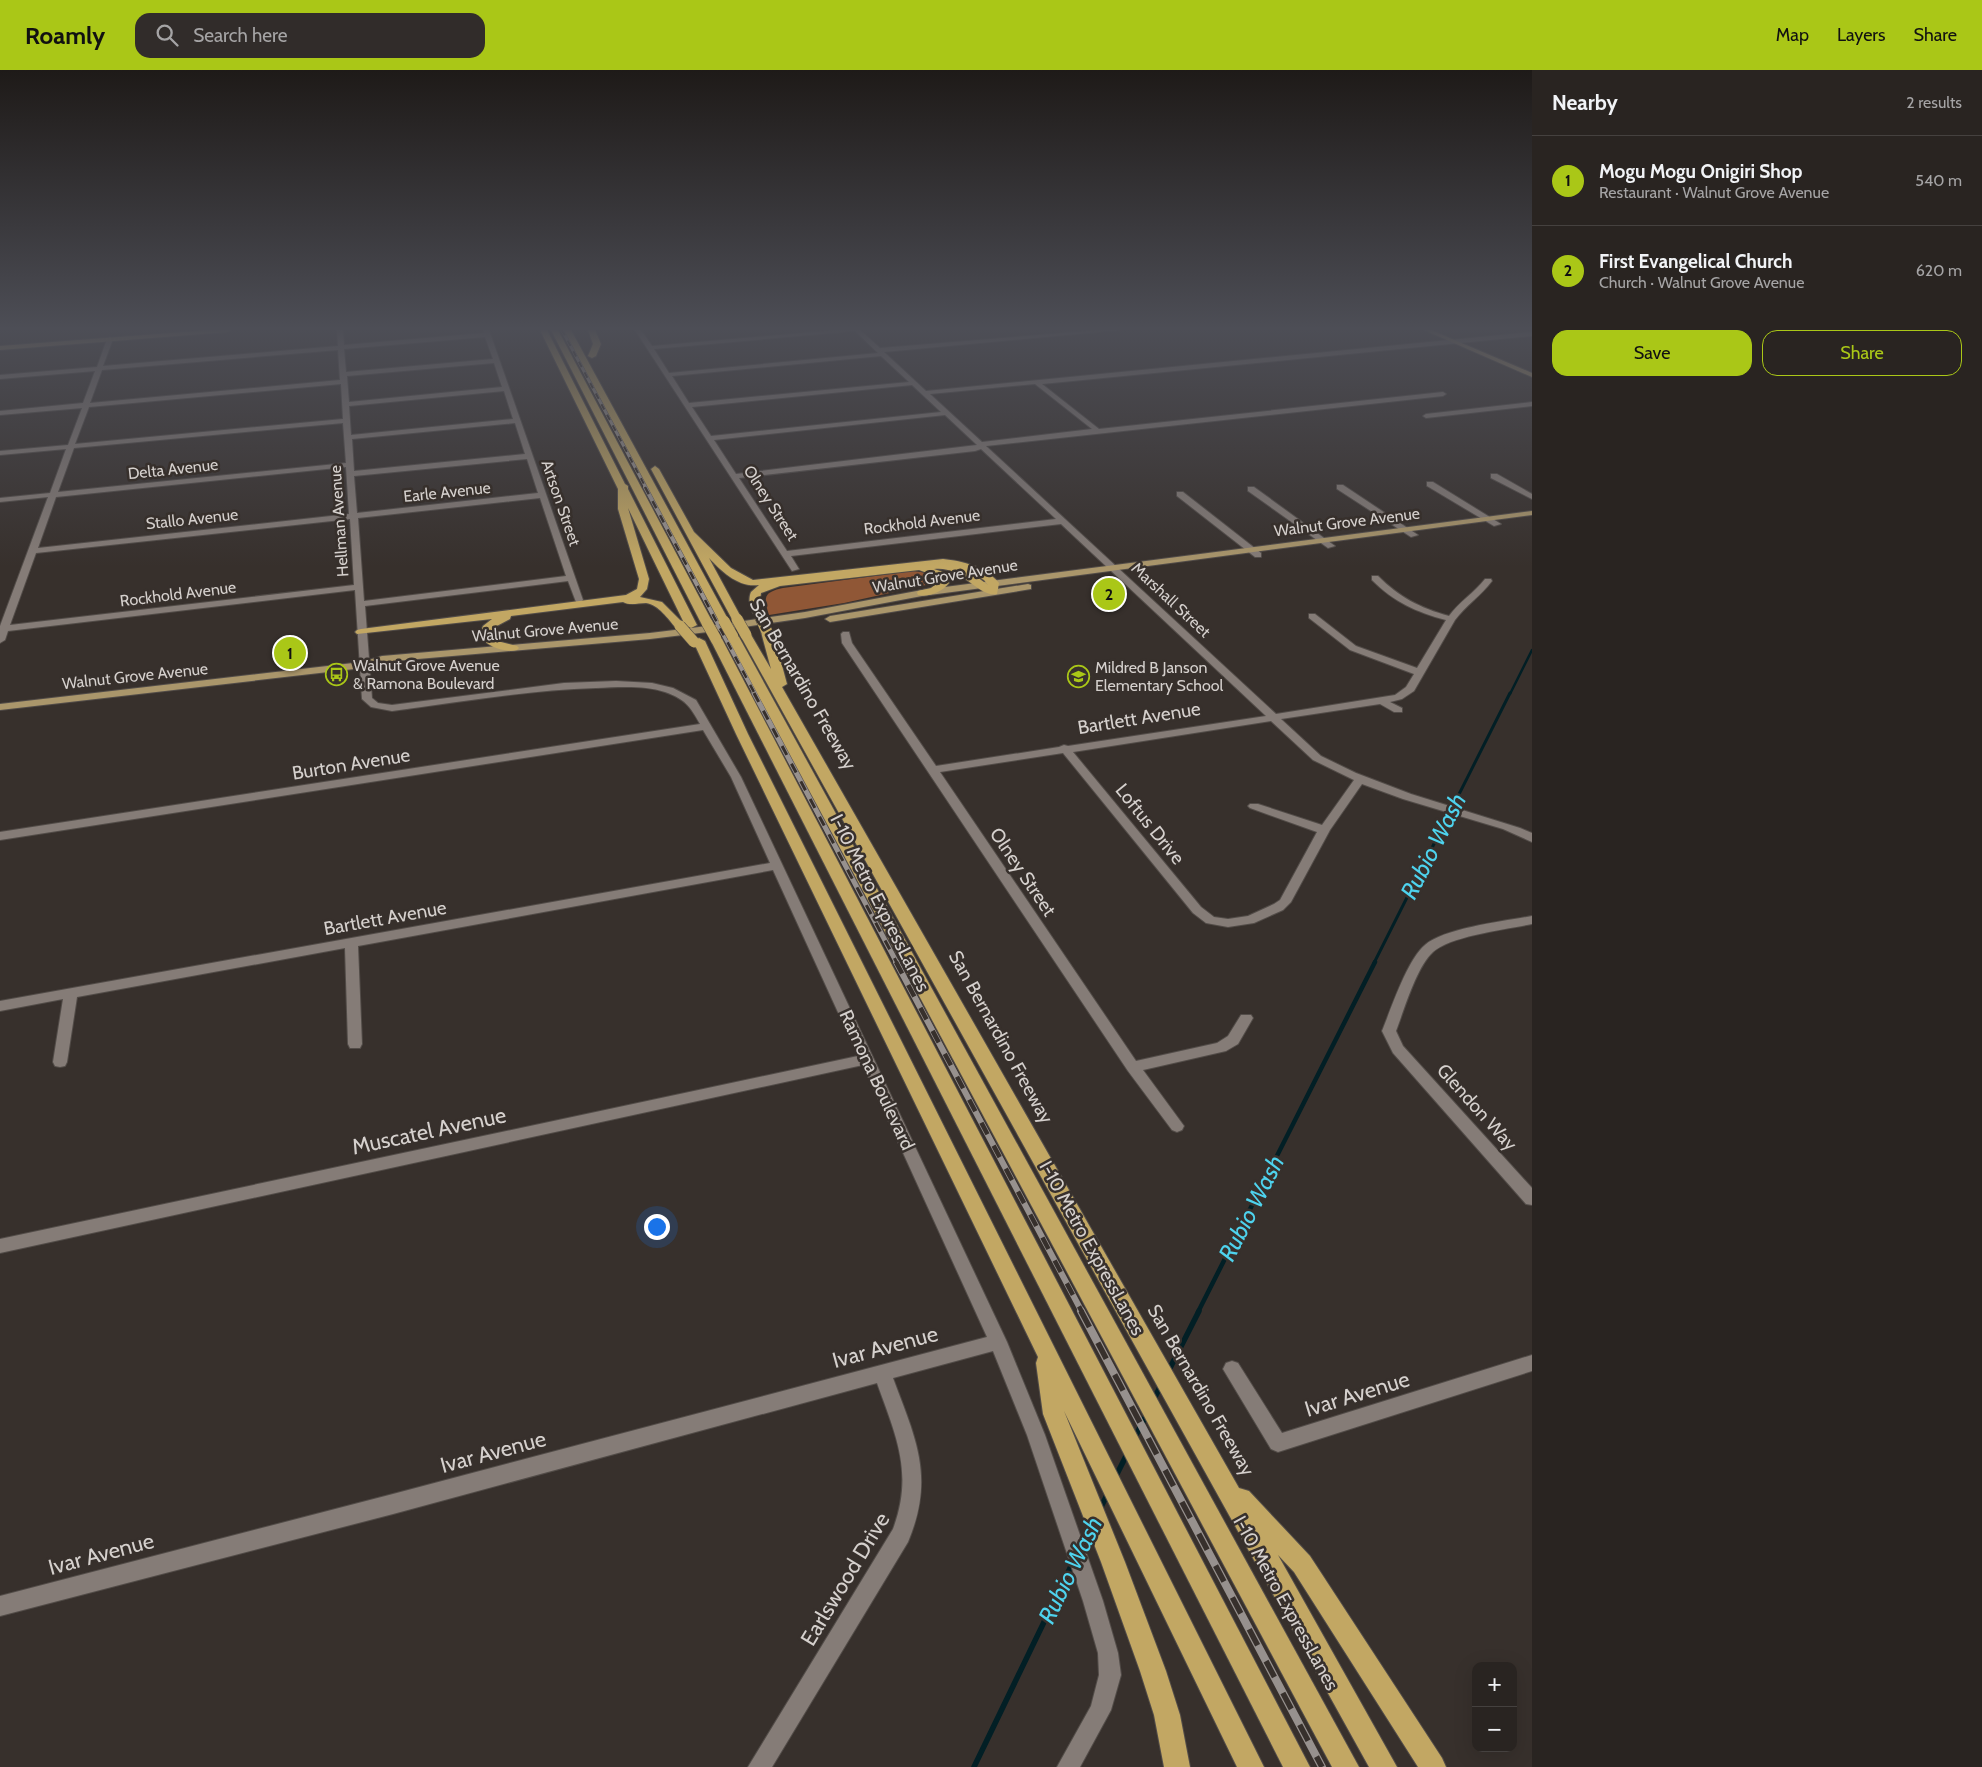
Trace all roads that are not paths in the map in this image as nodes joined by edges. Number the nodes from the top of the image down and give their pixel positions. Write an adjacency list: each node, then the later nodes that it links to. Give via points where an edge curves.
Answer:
1 (41, 409): 13 (street)
2 (84, 409): 21 (street)
3 (346, 409): 16 (street, Hellman Avenue)
4 (514, 409): 17 (street, Artson Street)
5 (584, 409): 31 (highway)
6 (595, 409): 74 (highway, I-10 Metro ExpressLanes, bridge, via 707,623)
7 (610, 409): 72 (highway, I-10 Metro ExpressLanes, bridge, via 724,620)
8 (690, 409): 20 (street, Olney Street)
9 (943, 409): 14 (street, Marshall Street)
10 (1071, 409): 18 (street)
11 (1297, 409): 18 (street)
12 (1486, 409): 15 (street)
13 (0, 413)
14 (947, 413): 20 (street); 22 (street, Marshall Street)
15 (1426, 416)
16 (347, 421): 19 (street, Hellman Avenue); 21 (street)
17 (518, 421): 19 (street); 24 (street, Artson Street)
18 (1098, 430): 22 (street, via 986,443)
19 (348, 437): 26 (street, Hellman Avenue)
20 (708, 438): 28 (street, Olney Street)
21 (70, 447): 23 (street); 34 (street)
22 (982, 447): 28 (street); 43 (street, Marshall Street)
23 (0, 454)
24 (530, 456): 27 (street); 36 (street, Artson Street)
25 (651, 462): 46 (highway, San Bernardino Freeway)
26 (349, 465): 27 (street, Hellman Avenue); 34 (street, Delta Avenue)
27 (350, 474): 40 (street, Hellman Avenue)
28 (734, 476): 52 (street, Olney Street)
29 (1494, 476): 37 (street)
30 (1430, 484): 41 (street)
31 (623, 486): 68 (highway); 70 (highway, via 623,509 644,579 640,593 627,598)
32 (1340, 486): 45 (street)
33 (1251, 489): 48 (street)
34 (53, 494): 38 (street, Delta Avenue); 50 (street)
35 (1180, 494): 51 (street)
36 (544, 495): 40 (street, Earle Avenue); 56 (street, Artson Street)
37 (1532, 497)
38 (0, 500)
39 (1532, 514): 41 (main road, Walnut Grove Avenue)
40 (353, 516): 50 (street, Stallo Avenue); 60 (street, Hellman Avenue)
41 (1489, 519): 44 (street); 45 (main road, Walnut Grove Avenue)
42 (1532, 519): 44 (main road, Walnut Grove Avenue)
43 (1062, 521): 52 (street, Rockhold Avenue); 55 (street, Marshall Street)
44 (1498, 524): 47 (main road, Walnut Grove Avenue)
45 (1406, 530): 47 (street); 48 (main road, Walnut Grove Avenue)
46 (692, 534): 61 (highway, via 732,574 753,583 947,562 987,576); 72 (highway, San Bernardino Freeway, bridge, via 737,619)
47 (1414, 535): 49 (main road, Walnut Grove Avenue)
48 (1323, 540): 49 (street); 51 (main road, Walnut Grove Avenue)
49 (1331, 546): 51 (main road, Walnut Grove Avenue)
50 (34, 551): 69 (street)
51 (1254, 552): 55 (main road, Walnut Grove Avenue)
52 (784, 554): 54 (street, Olney Street)
53 (909, 568): 59 (highway, via 953,566); 62 (highway, via 927,568 942,577 944,584); 79 (highway, bridge, via 766,586 758,590 753,597 767,632)
54 (795, 570)
55 (1116, 571): 61 (main road, Walnut Grove Avenue); 83 (street, Marshall Street)
56 (572, 578): 63 (street, Artson Street); 64 (street)
57 (1375, 578): 67 (street, via 1409,607)
58 (1488, 581): 67 (street, Bartlett Avenue)
59 (979, 585): 61 (highway); 62 (main road, Walnut Grove Avenue)
60 (359, 588): 64 (street, Hellman Avenue); 69 (street, Rockhold Avenue)
61 (994, 588): 76 (main road, Walnut Grove Avenue, via 737,633 653,644 430,664)
62 (922, 593): 75 (main road, Walnut Grove Avenue, via 724,627)
63 (579, 600)
64 (361, 604): 70 (street, Hellman Avenue)
65 (520, 614): 68 (highway, via 644,600 664,606); 70 (highway); 75 (highway, via 494,621 485,631 488,640)
66 (1312, 616): 77 (street, via 1353,648)
67 (1451, 619): 77 (street, Bartlett Avenue)
68 (685, 626): 74 (highway, bridge)
69 (2, 629): 73 (street)
70 (361, 632): 76 (street, Hellman Avenue)
71 (846, 634): 86 (street, Olney Street, via 846,643)
72 (739, 636): 79 (highway, San Bernardino Freeway); 117 (highway, I-10 Metro ExpressLanes)
73 (0, 640)
74 (702, 642): 106 (highway, via 742,734); 116 (highway, I-10 Metro ExpressLanes, via 1114,1410)
75 (513, 648): 76 (main road, Walnut Grove Avenue, via 382,659)
76 (363, 665): 80 (street, Hellman Avenue, via 365,695); 81 (main road, Walnut Grove Avenue)
77 (1419, 672): 78 (street, Bartlett Avenue, via 1410,689 1398,697)
78 (1381, 700): 82 (street); 83 (street, Bartlett Avenue)
79 (786, 704): 110 (highway, San Bernardino Freeway)
80 (375, 705): 84 (street, Ramona Boulevard, via 400,707 572,686 652,686 669,690 692,702)
81 (0, 707)
82 (1398, 710)
83 (1272, 717): 85 (street, Bartlett Avenue); 87 (street, Marshall Street, via 1317,758)
84 (707, 726): 90 (street, Burton Avenue); 92 (street, Ramona Boulevard, via 736,777)
85 (1064, 748): 86 (street, Bartlett Avenue); 89 (street, Loftus Drive, via 1197,910 1210,920 1238,921 1276,910 1286,902)
86 (932, 770): 101 (street, Olney Street)
87 (1360, 779): 89 (street); 91 (street, Marshall Street, via 1502,825)
88 (1254, 806): 89 (street)
89 (1324, 830)
90 (0, 836)
91 (1532, 838)
92 (777, 866): 94 (street, Bartlett Avenue); 99 (street, Ramona Boulevard)
93 (1532, 920): 103 (street, Glendon Way, via 1430,946 1389,1031 1392,1040)
94 (351, 943): 95 (street, Bartlett Avenue); 98 (street)
95 (71, 994): 96 (street, Bartlett Avenue); 100 (street)
96 (0, 1006)
97 (1246, 1018): 101 (street, via 1233,1040 1221,1047)
98 (355, 1044)
99 (867, 1059): 104 (street, Muscatel Avenue); 105 (street, Ramona Boulevard)
100 (60, 1062)
101 (1133, 1067): 102 (street, Olney Street)
102 (1177, 1126)
103 (1532, 1199)
104 (0, 1246)
105 (998, 1342): 109 (street, Ivar Avenue); 114 (street, Ramona Boulevard, via 1036,1435 1108,1653 1110,1675 1100,1710)
106 (1044, 1349): 112 (highway, via 1054,1414 1153,1671 1167,1715); 115 (highway)
107 (1532, 1364): 108 (street, Ivar Avenue, via 1278,1443)
108 (1232, 1369)
109 (882, 1373): 111 (street, Ivar Avenue); 113 (street, Earlswood Drive, via 912,1458 914,1496 909,1517)
110 (1225, 1482): 118 (highway, San Bernardino Freeway); 119 (highway, via 1302,1564)
111 (0, 1606)
112 (1176, 1766)
113 (759, 1767)
114 (1068, 1767)
115 (1251, 1767)
116 (1297, 1767)
117 (1346, 1767)
118 (1384, 1767)
119 (1433, 1767)

